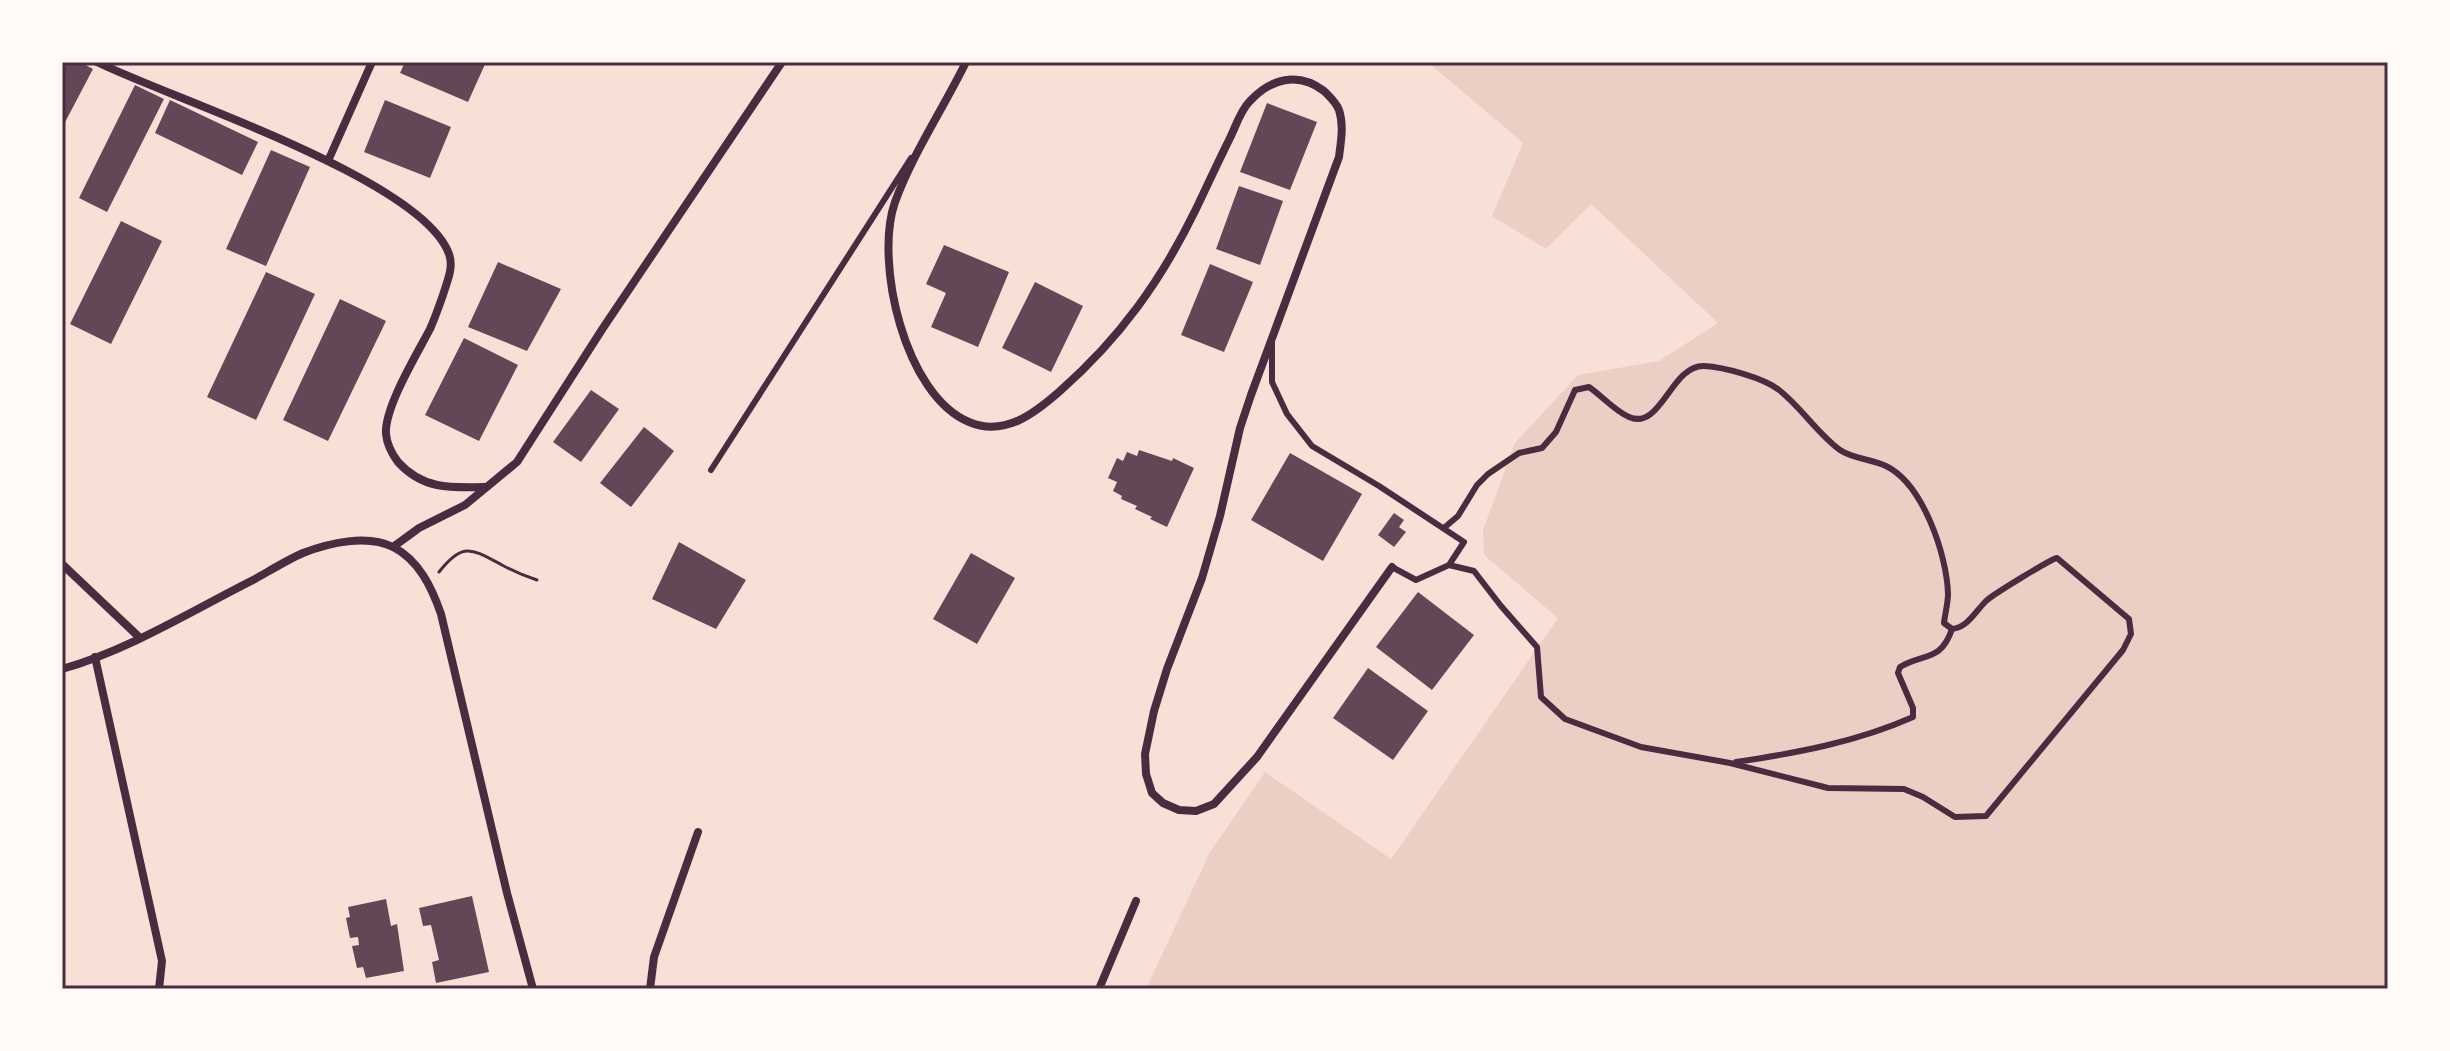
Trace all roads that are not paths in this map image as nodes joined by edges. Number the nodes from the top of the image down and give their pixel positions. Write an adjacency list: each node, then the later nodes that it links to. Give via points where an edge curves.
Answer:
1 (372, 62): 6 (street)
2 (782, 62): 9 (street, via 517,462)
3 (966, 62): 5 (street)
4 (104, 63): 6 (street)
5 (922, 141): 7 (street, via 889,226 903,339 944,404 963,420 998,427 1025,418 1051,399 1124,326 1171,258 1249,102 1288,78 1317,86 1338,106 1339,157); 8 (lane)
6 (328, 161): 9 (street, via 410,208 439,235 451,263 432,324 387,419 391,453 422,482 441,488)
7 (1272, 339): 10 (lane, via 1272,382 1287,414 1312,446); 14 (street, via 1240,428 1202,578 1147,737 1146,774 1152,793 1179,810 1214,804 1257,757)
8 (711, 470)
9 (487, 487): 11 (street)
10 (1445, 527): 13 (lane, via 1464,542); 15 (lane, via 1488,474 1519,453 1542,448 1556,432 1575,390 1589,387 1629,417 1641,418 1657,408 1687,370 1725,369 1778,389 1842,452 1888,467 1919,497 1945,568 1944,623)
11 (393, 547): 16 (street, via 366,541 303,553); 23 (street, via 431,586 441,614)
12 (62, 564): 16 (street)
13 (1449, 565): 14 (lane, via 1416,580); 19 (lane, via 1474,571 1537,647 1541,697 1565,719 1641,747)
14 (1392, 567)
15 (1952, 629): 19 (lane, via 1933,656 1900,667 1913,717 1805,751); 19 (lane, via 1966,623 1988,599 2057,558 2129,619 2131,634 1986,816 1955,817 1904,789 1828,788)
16 (139, 637): 17 (street)
17 (95, 657): 18 (street); 22 (street, via 162,961)
18 (62, 669)
19 (1730, 763)
20 (698, 832): 24 (street, via 654,957)
21 (1136, 901): 25 (street)
22 (159, 989)
23 (533, 989)
24 (650, 989)
25 (1099, 989)

